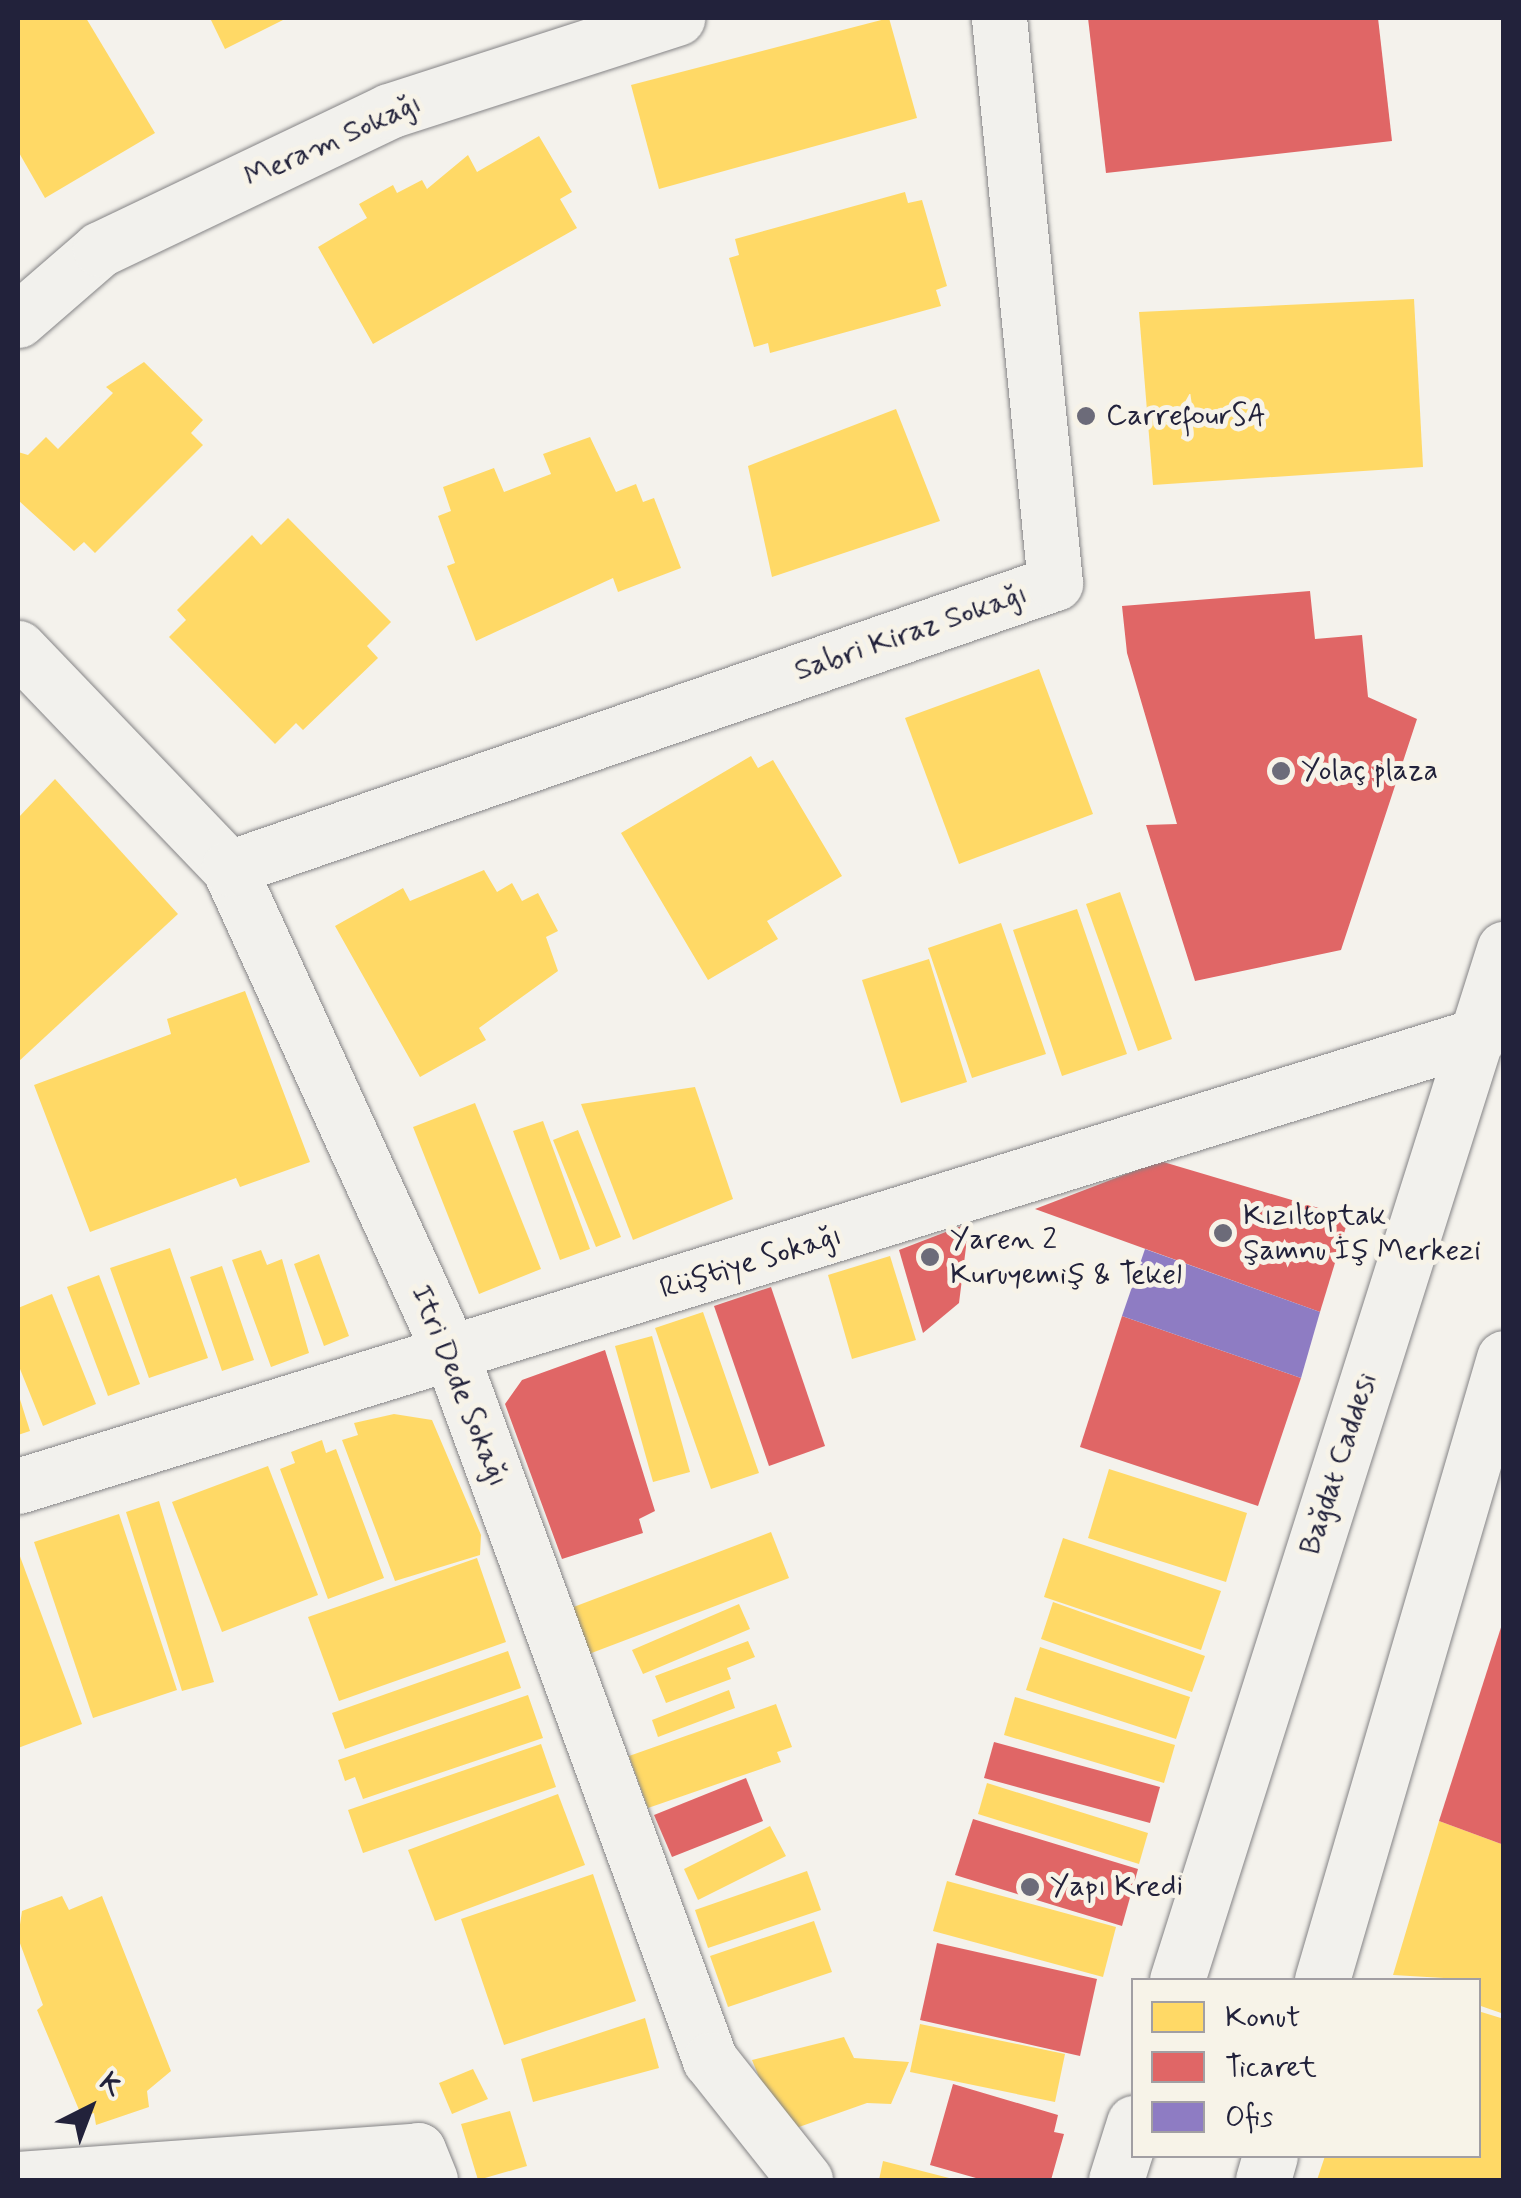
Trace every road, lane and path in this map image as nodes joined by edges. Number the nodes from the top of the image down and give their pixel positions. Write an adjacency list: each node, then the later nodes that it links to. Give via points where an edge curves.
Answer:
1 (678, 18): 3 (street, Meram Sokağı, via 389,111 100,249)
2 (999, 18): 5 (street, Sabri Kiraz Sokağı, via 1055,583)
3 (18, 320)
4 (18, 648): 5 (street, Itri Dede Sokağı)
5 (229, 868): 8 (street, Itri Dede Sokağı)
6 (1504, 949): 7 (street, Bağdat Caddesi)
7 (1482, 1034): 8 (street, Rüştiye Sokağı); 11 (street, Bağdat Caddesi)
8 (452, 1357): 10 (street, Rüştiye Sokağı); 16 (street, Itri Dede Sokağı, via 710,2060)
9 (1500, 1390): 12 (street)
10 (18, 1486)
11 (1178, 1978)
12 (1323, 1978)
13 (1131, 2132): 17 (street)
14 (424, 2165): 15 (street)
15 (18, 2179)
16 (804, 2180)
17 (1116, 2180)

